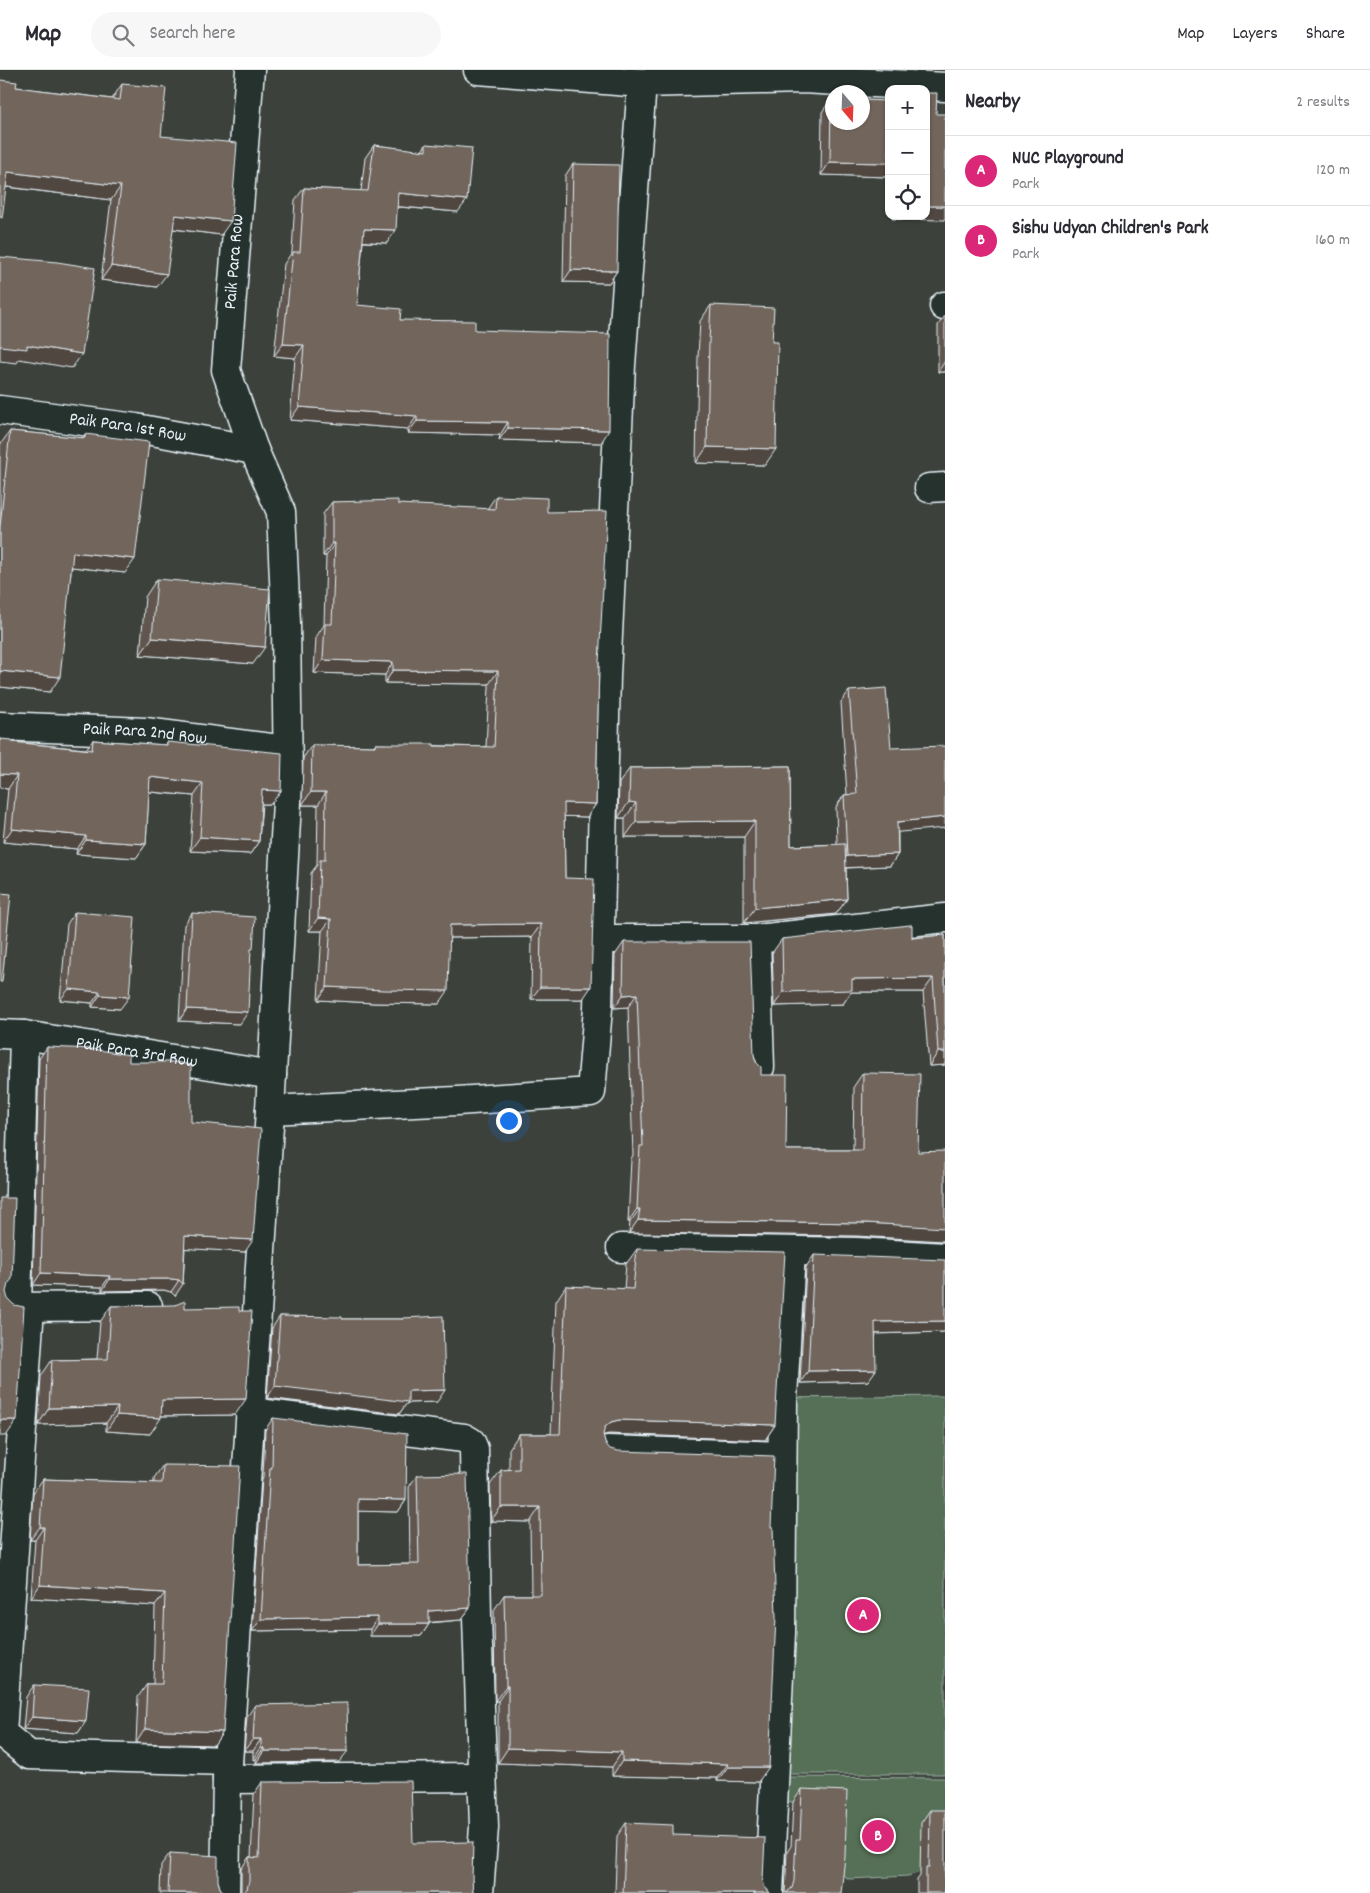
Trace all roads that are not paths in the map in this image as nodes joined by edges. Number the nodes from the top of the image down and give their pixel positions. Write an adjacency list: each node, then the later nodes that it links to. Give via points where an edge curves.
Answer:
1 (250, 70): 6 (street, Paik Para Row, via 226,370)
2 (478, 70): 3 (street)
3 (642, 83): 4 (street, via 803,80); 10 (street, via 620,375 606,676)
4 (945, 87)
5 (0, 410): 6 (street, Paik Para 1st Row, via 136,428)
6 (254, 450): 8 (street, Paik Para Row, via 281,512)
7 (0, 726): 8 (street, Paik Para 2nd Row, via 145,732)
8 (288, 750): 14 (street, Paik Para Row)
9 (945, 918): 11 (street)
10 (599, 939): 11 (street); 15 (street, via 598,1008 591,1092)
11 (756, 939): 13 (street)
12 (12, 1035): 14 (street, Paik Para 3rd Row); 20 (street)
13 (760, 1067)
14 (272, 1076): 15 (street, Paik Para Row)
15 (270, 1110): 21 (street, Paik Para Row)
16 (620, 1248): 17 (street)
17 (791, 1252): 18 (street); 23 (street)
18 (945, 1257)
19 (164, 1306): 20 (street)
20 (15, 1307): 24 (street, via 2,1733 30,1755)
21 (250, 1412): 24 (street, Paik Para Row); 25 (street, via 464,1438 470,1442 474,1450)
22 (608, 1450): 23 (street)
23 (782, 1456): 28 (street, via 781,1632)
24 (228, 1770): 25 (street); 26 (street, Paik Para Row)
25 (482, 1777): 27 (street, via 484,1827)
26 (225, 1893)
27 (479, 1893)
28 (769, 1893)

